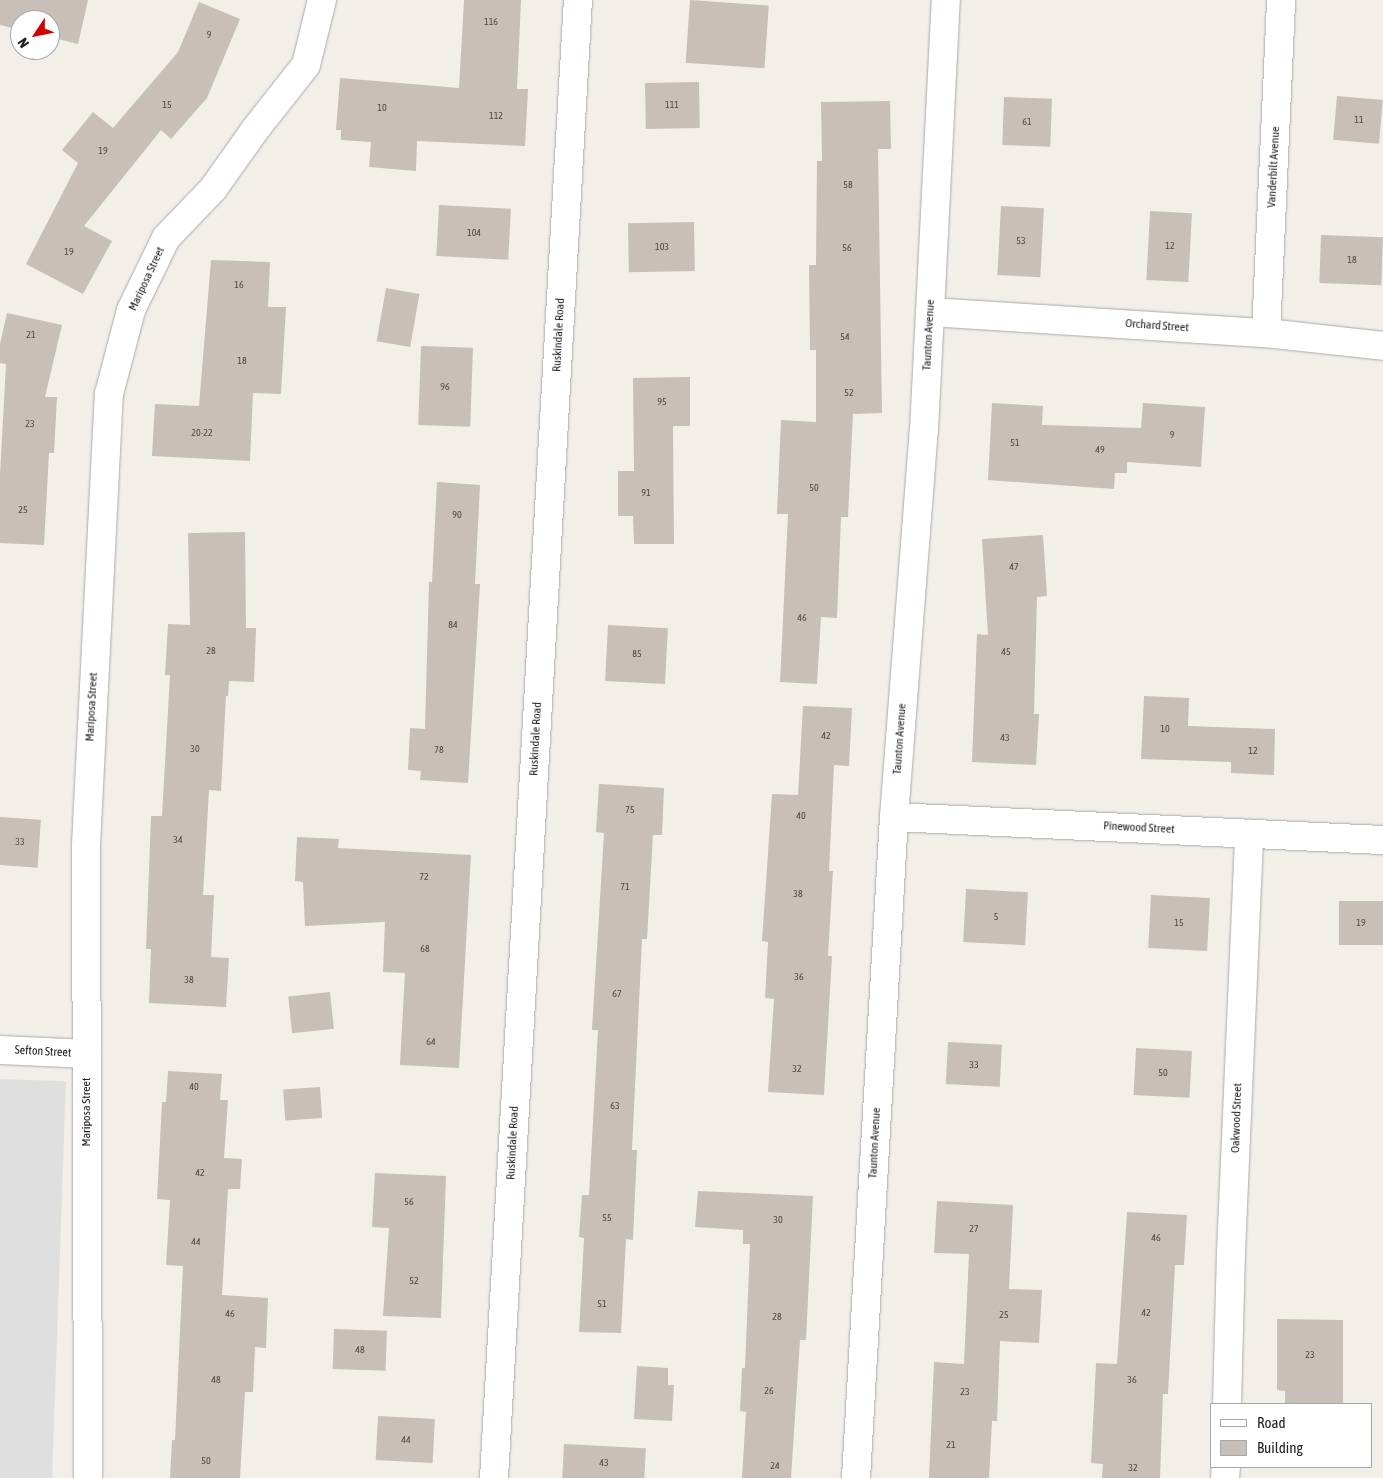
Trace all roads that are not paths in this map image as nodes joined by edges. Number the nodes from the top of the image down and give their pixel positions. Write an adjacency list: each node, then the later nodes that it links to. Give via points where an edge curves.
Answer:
1 (322, 0): 12 (street, Mariposa Street, via 306,65 213,189 166,238 131,310 109,394 86,845)
2 (578, 0): 15 (street, Ruskindale Road)
3 (946, 0): 5 (street, Taunton Avenue)
4 (1281, 0): 6 (street, Vanderbilt Avenue)
5 (930, 312): 6 (street, Orchard Street); 8 (street, Taunton Avenue)
6 (1266, 333): 7 (street, Orchard Street)
7 (1383, 346)
8 (894, 817): 9 (street, Pinewood Street); 16 (street, Taunton Avenue)
9 (1249, 833): 10 (street, Pinewood Street); 13 (street, Oakwood Street, via 1230,1252)
10 (1383, 840)
11 (0, 1050): 12 (street, Sefton Street)
12 (86, 1054): 14 (street, Mariposa Street)
13 (1227, 1403)
14 (88, 1478)
15 (494, 1478)
16 (856, 1478)

